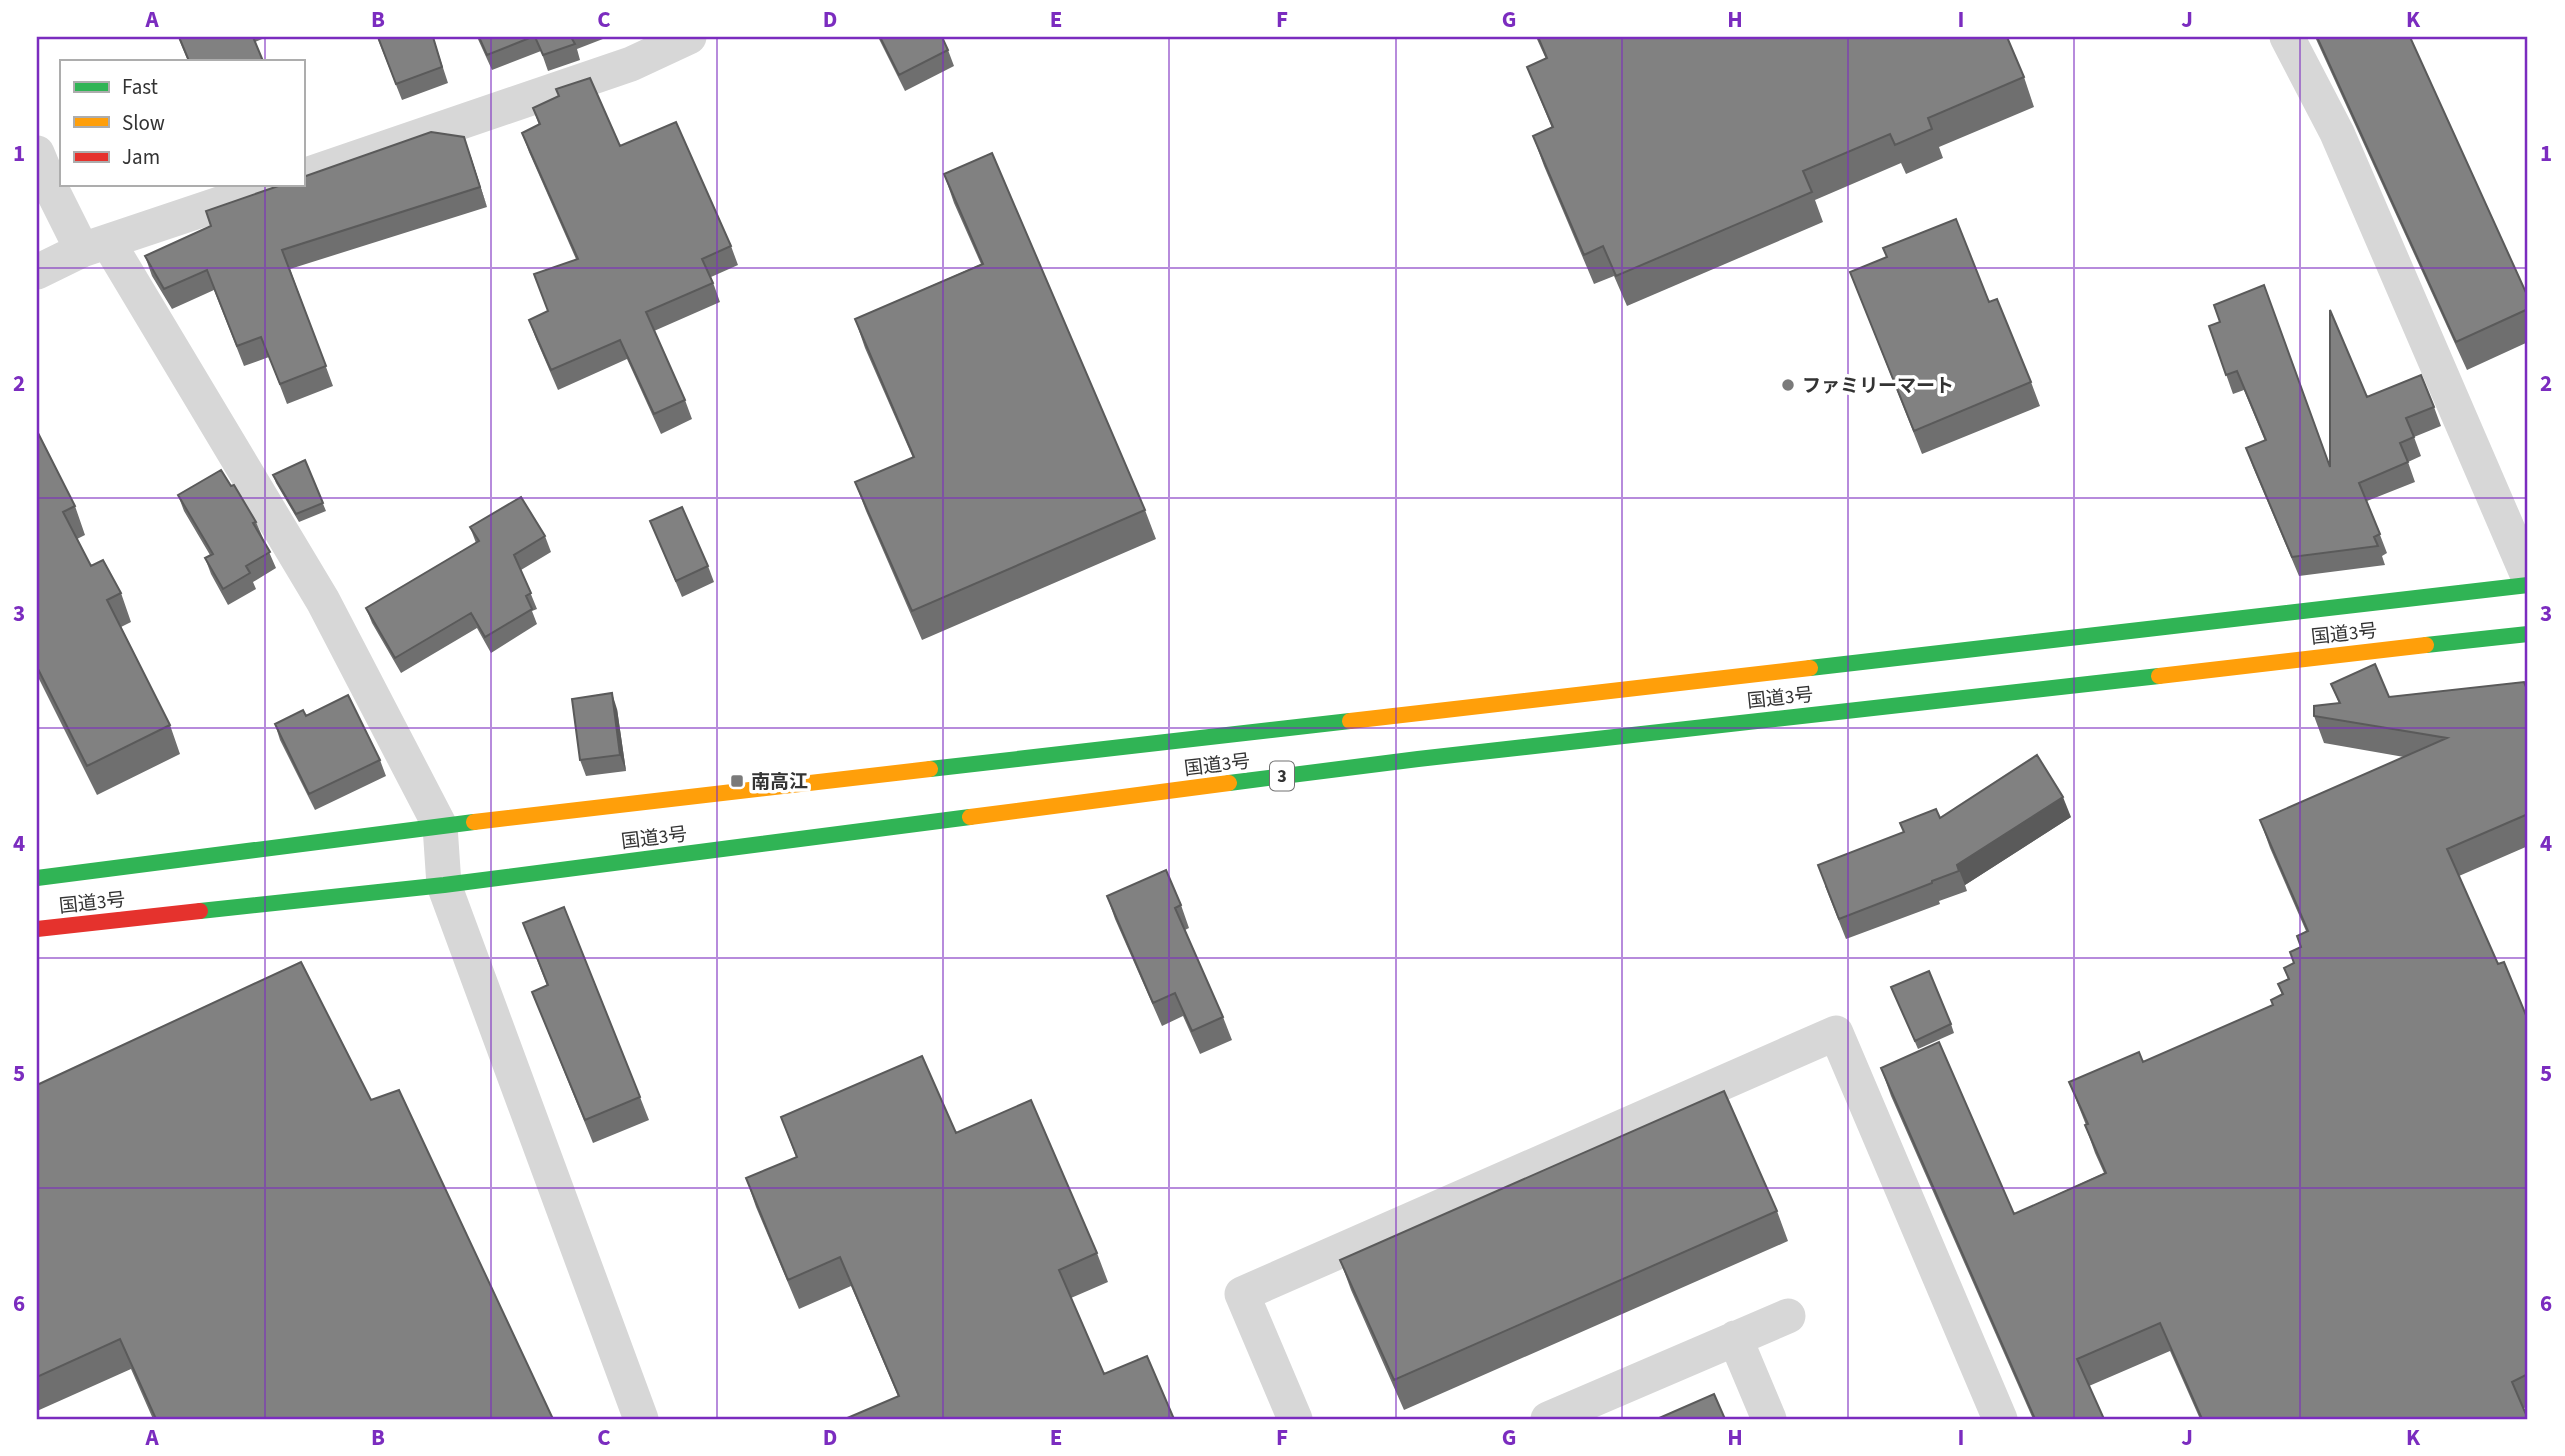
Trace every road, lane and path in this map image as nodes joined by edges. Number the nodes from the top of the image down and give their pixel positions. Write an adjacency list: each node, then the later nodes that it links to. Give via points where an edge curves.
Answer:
1 (689, 37): 4 (street, via 631,64)
2 (2287, 37): 8 (street, via 2337,133)
3 (37, 153): 6 (street, via 54,194)
4 (304, 176)
5 (273, 186): 6 (street)
6 (95, 246): 7 (street); 11 (street, via 323,601)
7 (37, 272)
8 (2528, 576)
9 (2528, 585): 11 (highway, 国道3号)
10 (2528, 634): 13 (highway, 国道3号 / 3, via 1418,759)
11 (440, 826): 12 (highway, 国道3号); 13 (street)
12 (37, 878)
13 (444, 885): 14 (highway, 国道3号 / 3); 17 (street)
14 (37, 929)
15 (1788, 1316): 16 (street)
16 (1735, 1338): 19 (street); 20 (street)
17 (641, 1419)
18 (1295, 1419): 21 (street, via 1242,1294 1836,1032)
19 (1548, 1419)
20 (1769, 1419)
21 (2000, 1419)

